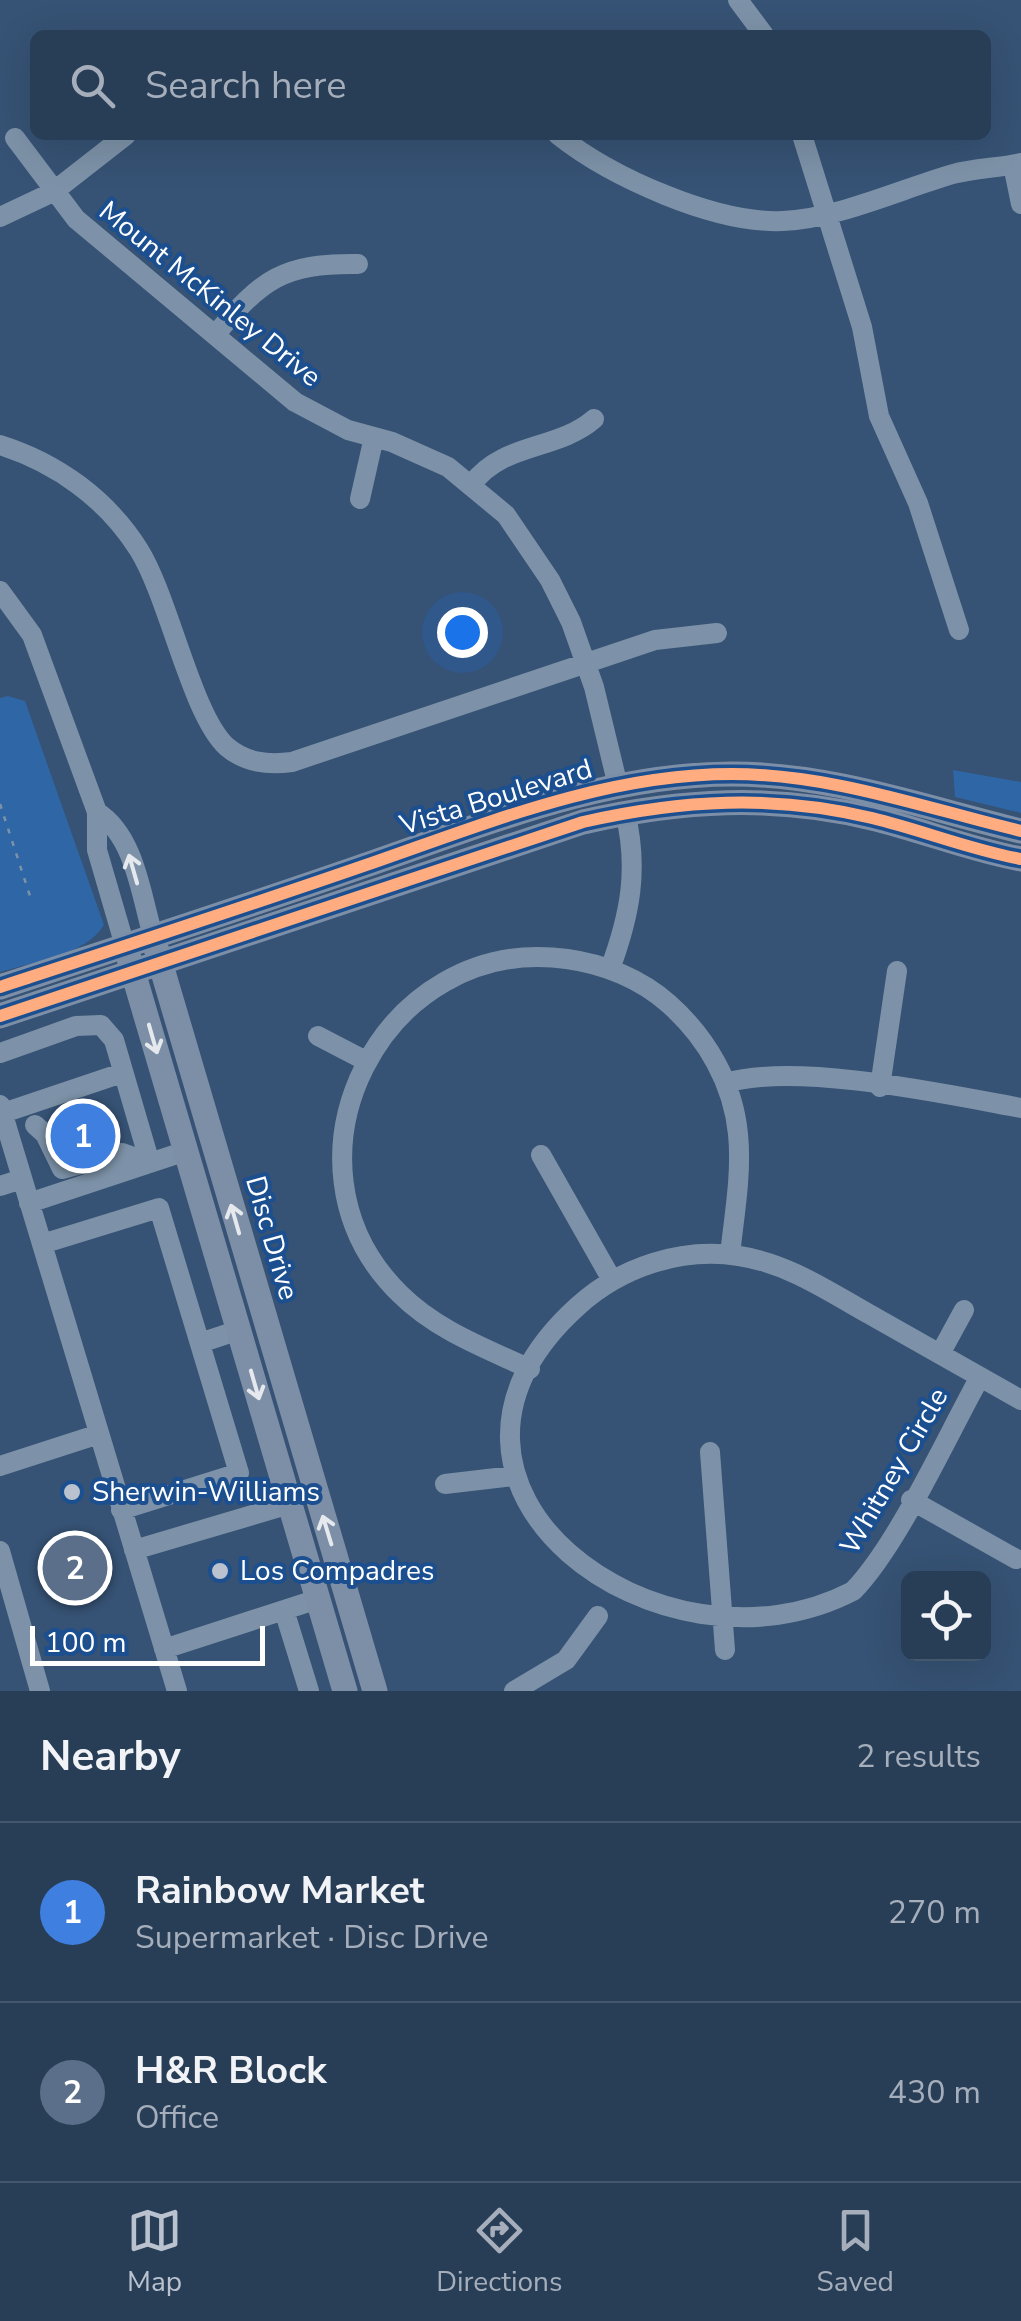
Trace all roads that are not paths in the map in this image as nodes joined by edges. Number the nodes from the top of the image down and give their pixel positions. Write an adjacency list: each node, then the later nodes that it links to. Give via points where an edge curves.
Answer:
1 (738, 0): 2 (street)
2 (760, 30)
3 (15, 138): 8 (street, Mount McKinley Drive)
4 (120, 140): 8 (street)
5 (564, 140): 10 (street, via 637,184 740,217 786,222)
6 (804, 140): 10 (street)
7 (1017, 164): 9 (street); 10 (street, via 957,173)
8 (53, 192): 11 (street); 13 (street, Mount McKinley Drive, via 76,219)
9 (1021, 204)
10 (827, 212): 20 (street, via 862,328 879,416 918,504)
11 (0, 218)
12 (358, 264): 13 (street, via 317,263 276,275)
13 (215, 335): 15 (street, Mount McKinley Drive, via 320,418)
14 (594, 420): 17 (street, via 572,438 508,454)
15 (374, 438): 17 (street, Mount McKinley Drive, via 420,452); 18 (street)
16 (0, 445): 22 (street, via 73,480 119,523 153,576 210,724 245,758 292,762)
17 (472, 484): 22 (street, Mount McKinley Drive, via 527,542)
18 (360, 498)
19 (0, 590): 25 (street, Disc Drive, via 32,635)
20 (959, 630)
21 (716, 632): 22 (street, via 676,635)
22 (587, 664): 24 (street, Mount McKinley Drive)
23 (779, 776): 24 (main road, Vista Boulevard, via 686,775); 26 (main road, via 625,798); 27 (main road, Vista Boulevard, via 876,792)
24 (618, 786): 29 (main road, Vista Boulevard)
25 (97, 812): 29 (street, Disc Drive, one-way to 25, via 126,846); 30 (street, Disc Drive, via 97,850)
26 (625, 812): 28 (main road, Vista Boulevard, via 712,802 822,808); 31 (main road, Vista Boulevard); 32 (street, via 632,896)
27 (1021, 831)
28 (1021, 859)
29 (153, 936): 30 (main road, Vista Boulevard); 31 (main road, Disc Drive)
30 (125, 946): 33 (main road, Disc Drive); 35 (main road, Vista Boulevard)
31 (160, 962): 33 (main road, Vista Boulevard); 88 (main road, Disc Drive, one-way to 31)
32 (610, 969): 39 (street, via 523,957 466,971 415,1001); 41 (street, via 683,1016)
33 (133, 971): 36 (main road, Vista Boulevard); 47 (main road, Disc Drive, one-way to 47)
34 (898, 971): 42 (street)
35 (0, 988)
36 (0, 1016)
37 (318, 1036): 39 (street)
38 (0, 1053): 40 (street, via 90,1023 114,1040)
39 (366, 1062): 61 (street, via 343,1142 346,1195 364,1246 419,1312)
40 (122, 1073): 43 (street); 49 (street)
41 (726, 1083): 42 (street, via 784,1074); 55 (street, via 739,1161)
42 (880, 1087): 44 (street)
43 (29, 1104): 45 (street); 46 (street)
44 (1021, 1108)
45 (1, 1109): 50 (street)
46 (35, 1125): 49 (street, via 62,1169 122,1153); 52 (street)
47 (186, 1152): 49 (street); 58 (main road, Disc Drive)
48 (541, 1155): 56 (street)
49 (150, 1163): 52 (street)
50 (22, 1179): 51 (street); 53 (street)
51 (0, 1186)
52 (56, 1194): 53 (street)
53 (29, 1203): 54 (street)
54 (42, 1244): 59 (street, via 159,1208); 64 (street)
55 (730, 1255): 56 (street, Whitney Circle, via 672,1258); 60 (street, Whitney Circle, via 796,1273)
56 (612, 1280): 61 (street, Whitney Circle, via 567,1315)
57 (964, 1310): 60 (street)
58 (239, 1330): 59 (street); 70 (main road, Disc Drive, one-way to 70)
59 (200, 1343): 71 (street, via 240,1473)
60 (940, 1354): 62 (street, Whitney Circle)
61 (530, 1369): 67 (street, Whitney Circle, via 515,1419)
62 (980, 1376): 63 (street, Whitney Circle); 69 (street, Whitney Circle)
63 (1021, 1400)
64 (99, 1434): 66 (street); 71 (street)
65 (710, 1452): 83 (street)
66 (0, 1466)
67 (513, 1476): 68 (street); 74 (street, Whitney Circle)
68 (446, 1484)
69 (911, 1500): 75 (street); 79 (street, Whitney Circle, via 854,1589)
70 (290, 1504): 73 (street); 76 (main road, Disc Drive)
71 (122, 1510): 73 (street)
72 (0, 1550): 84 (street)
73 (134, 1550): 81 (street)
74 (538, 1552)
75 (1016, 1559)
76 (318, 1599): 77 (street); 87 (main road, Disc Drive)
77 (284, 1610): 81 (street); 86 (street)
78 (619, 1629): 89 (street, via 592,1611 566,1660)
79 (794, 1632)
80 (754, 1646): 83 (street)
81 (164, 1649): 85 (street)
82 (700, 1650): 83 (street)
83 (725, 1650)
84 (40, 1691)
85 (176, 1691)
86 (309, 1691)
87 (345, 1691)
88 (375, 1691)
89 (514, 1691)

